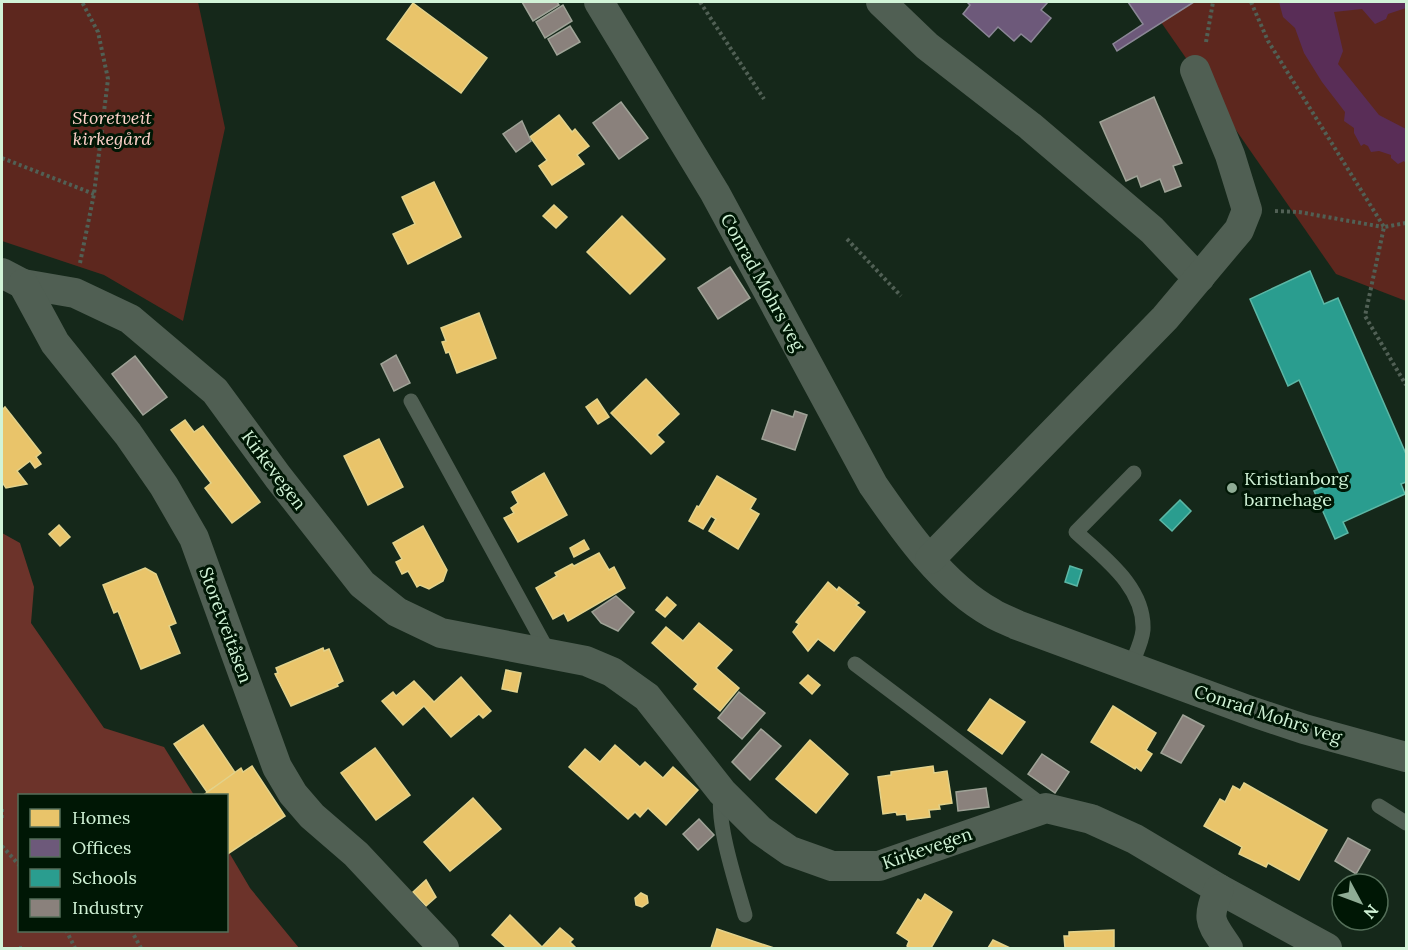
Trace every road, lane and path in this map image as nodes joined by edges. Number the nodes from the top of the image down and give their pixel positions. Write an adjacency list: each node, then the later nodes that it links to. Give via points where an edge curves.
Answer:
1 (82, 2): 10 (path, via 98,32 108,79)
2 (598, 2): 22 (street, Conrad Mohrs veg, via 715,193 873,485)
3 (700, 2): 8 (path)
4 (882, 2): 15 (street, via 927,46 1030,126 1152,230)
5 (1213, 2): 7 (path, via 1208,36)
6 (1251, 2): 13 (path, via 1268,41)
7 (1196, 70): 11 (street)
8 (764, 99)
9 (2, 158): 10 (path)
10 (94, 194): 17 (path)
11 (1247, 210): 13 (path, via 1299,212); 15 (street, via 1239,230)
12 (1407, 223): 13 (path)
13 (1384, 227): 19 (path, via 1365,316)
14 (847, 239): 18 (path)
15 (1200, 277): 22 (street, via 1165,318)
16 (12, 279): 17 (street, Kirkevegen); 43 (street, Storetveitåsen, via 55,343 128,434 194,538 277,767 294,795 364,862)
17 (75, 292): 23 (street, Kirkevegen, via 130,319 215,391 362,584 397,612 441,633)
18 (901, 296)
19 (1407, 384)
20 (411, 401): 23 (lane)
21 (1134, 473): 25 (lane, via 1076,532 1120,573 1136,596 1143,632)
22 (930, 559): 25 (street, Conrad Mohrs veg, via 991,613)
23 (550, 655): 27 (street, Kirkevegen, via 586,661 612,672 648,697)
24 (855, 664): 29 (lane)
25 (1131, 666): 26 (street, Conrad Mohrs veg, via 1263,716)
26 (1407, 757)
27 (722, 792): 29 (street, Kirkevegen, via 760,830 790,851 832,866 879,866); 36 (lane, via 721,820)
28 (1380, 806): 32 (lane)
29 (1046, 808): 35 (street, via 1091,819 1135,839)
30 (2, 809): 31 (path)
31 (2, 821)
32 (1407, 823)
33 (2, 846): 34 (path)
34 (18, 864)
35 (1219, 889): 44 (street, via 1210,921); 45 (street)
36 (745, 915)
37 (67, 932): 41 (path)
38 (132, 932): 42 (path)
39 (19, 948): 40 (path)
40 (24, 948)
41 (75, 948)
42 (141, 948)
43 (444, 948)
44 (1228, 948)
45 (1328, 948)

